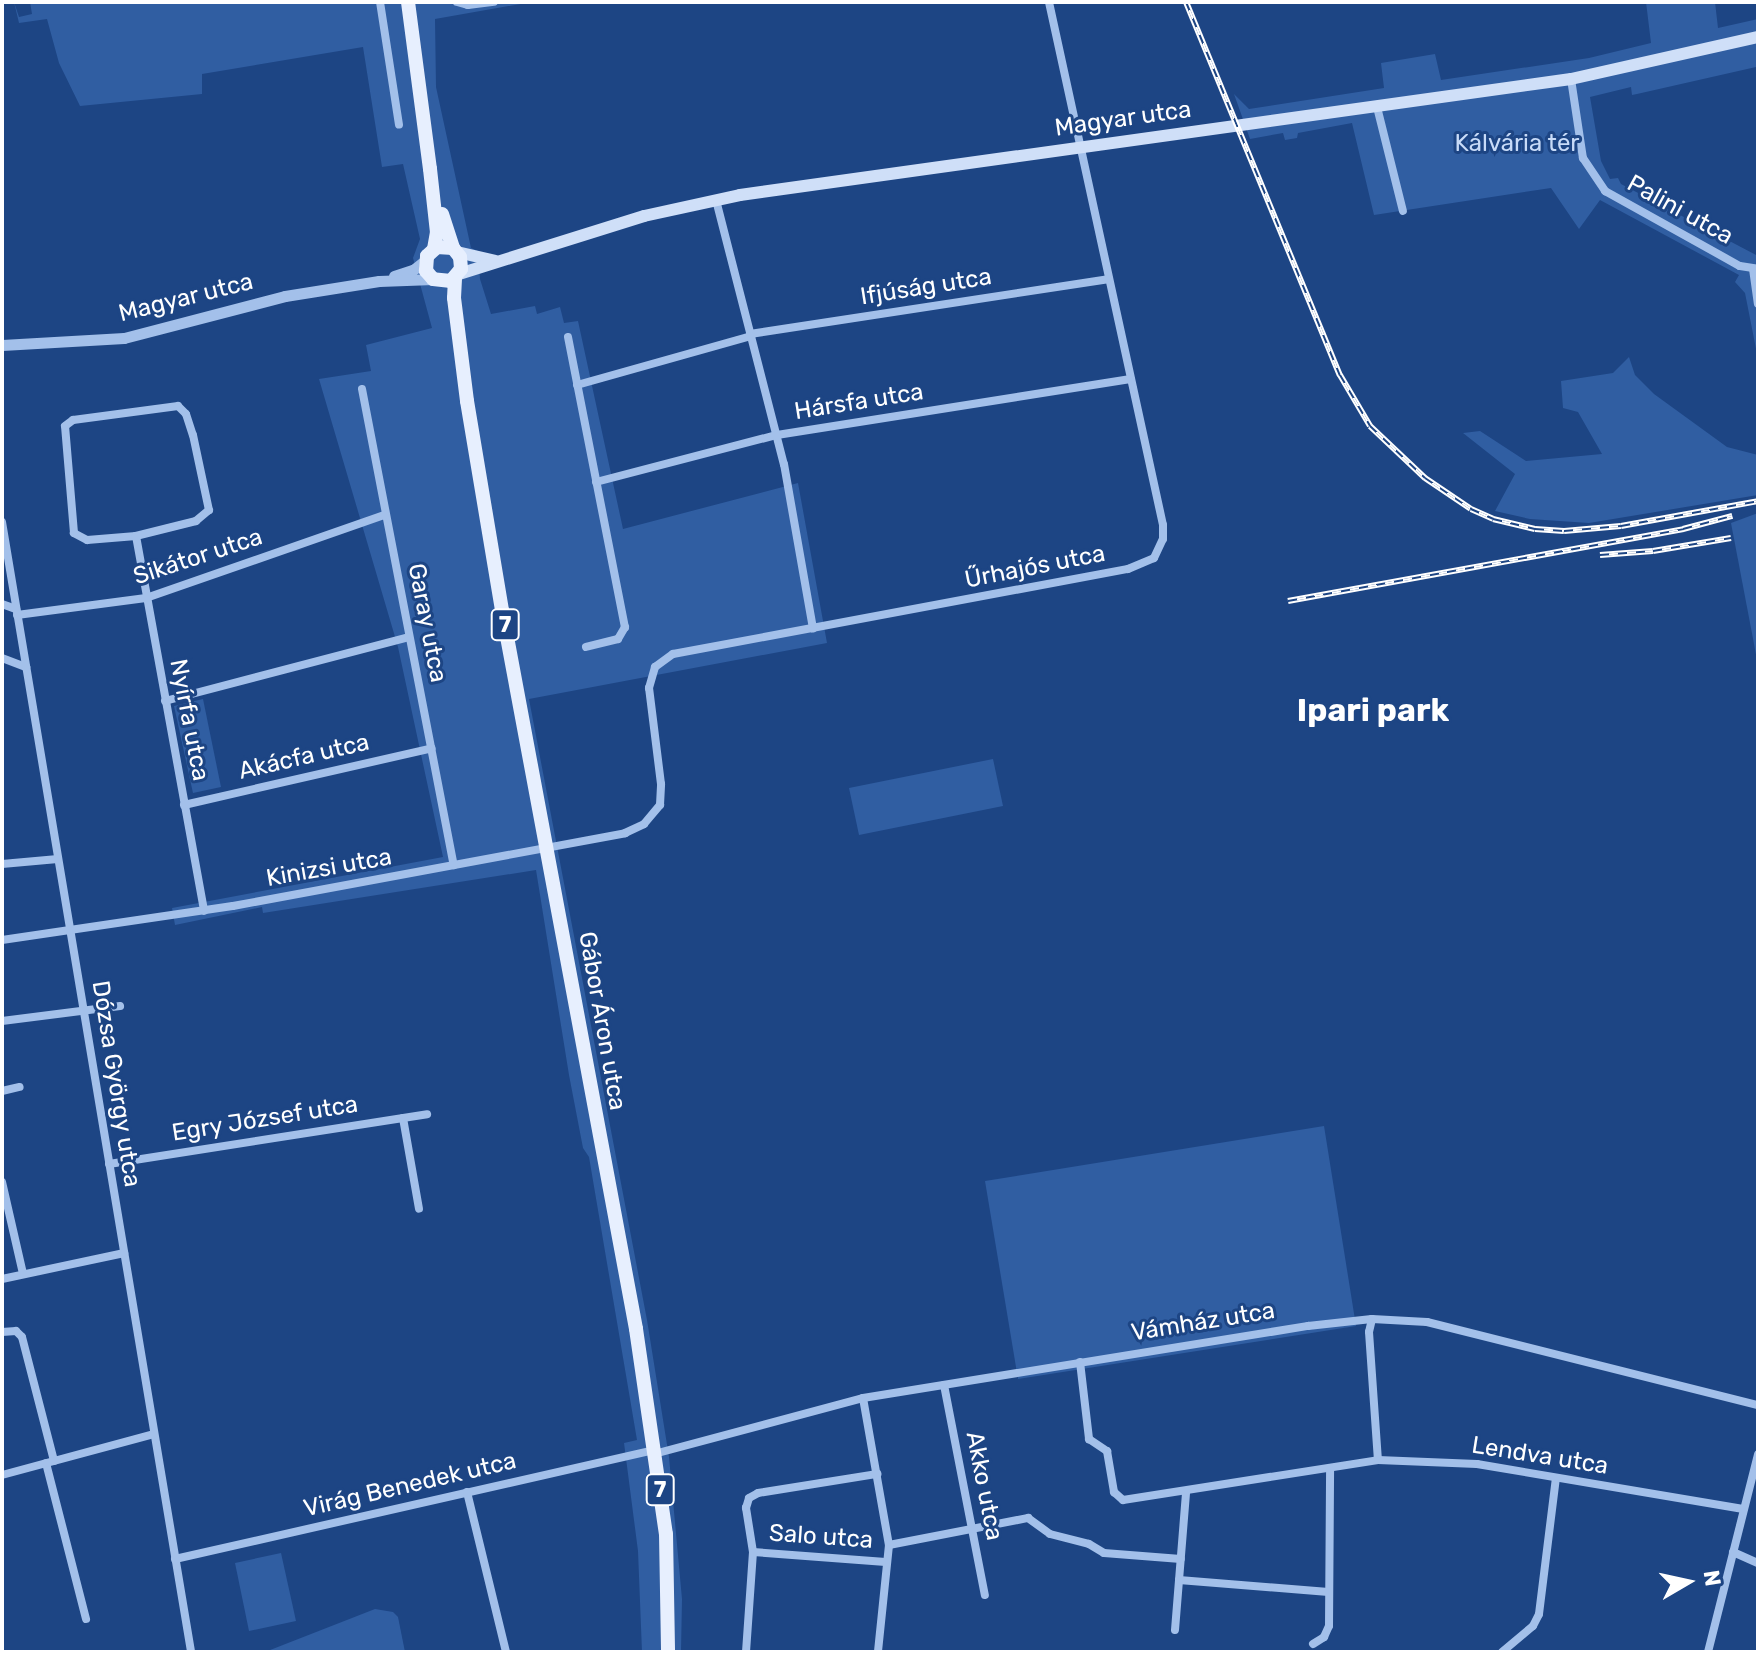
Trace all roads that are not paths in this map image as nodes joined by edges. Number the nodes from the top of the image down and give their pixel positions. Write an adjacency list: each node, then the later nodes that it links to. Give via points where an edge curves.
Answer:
1 (380, 2): 9 (street)
2 (408, 2): 11 (main road, 7)
3 (457, 2): 4 (street)
4 (494, 2)
5 (1049, 2): 10 (street, Űrhajós utca)
6 (1758, 37): 7 (main road, Magyar utca)
7 (1571, 79): 8 (main road, Magyar utca); 17 (street, Palini utca, via 1583,158 1605,191)
8 (1377, 107): 10 (main road, Magyar utca); 13 (street)
9 (399, 125)
10 (1078, 148): 12 (main road, Magyar utca); 19 (street, Űrhajós utca)
11 (430, 169): 14 (main road, 7); 15 (main road, 7, via 437,232)
12 (716, 200): 16 (main road, Magyar utca, via 644,216); 23 (street)
13 (1403, 211)
14 (455, 250): 15 (main road); 16 (main road); 18 (main road, 7, via 462,263)
15 (430, 254): 20 (street, Magyar utca, via 413,270); 21 (main road, 7, via 426,271)
16 (498, 262): 18 (main road, Magyar utca)
17 (1756, 269): 22 (street)
18 (457, 276): 21 (main road); 29 (main road, Gábor Áron utca / 7, via 454,298)
19 (1108, 279): 23 (street, Ifjúság utca); 26 (street, Űrhajós utca)
20 (379, 281): 21 (street, Magyar utca); 25 (street, Magyar utca, via 272,299 124,338)
21 (435, 281): 29 (main road, Gábor Áron utca / 7)
22 (1758, 304)
23 (750, 335): 27 (street, Ifjúság utca); 30 (street)
24 (568, 337): 27 (street)
25 (2, 345)
26 (1131, 379): 30 (street, Hársfa utca); 38 (street, Űrhajós utca, via 1163,525 1161,546 1149,562)
27 (577, 385): 31 (street)
28 (362, 389): 32 (street, Garay utca)
29 (467, 401): 47 (main road, Gábor Áron utca / 7)
30 (777, 435): 31 (street, Hársfa utca); 38 (street)
31 (596, 482): 40 (street, via 625,627 618,639)
32 (385, 515): 35 (street, Sikátor utca); 39 (street, Garay utca)
33 (2, 522): 37 (street, Dózsa György utca)
34 (136, 536): 34 (street, via 196,521 209,510 193,435 178,406 73,420 65,426 74,533 87,540); 35 (street, Nyírfa utca)
35 (146, 598): 37 (street, Sikátor utca); 43 (street, Nyírfa utca)
36 (2, 604): 37 (street, Sikátor utca)
37 (17, 612): 42 (street, Dózsa György utca)
38 (813, 628): 46 (street, Űrhajós utca, via 691,649 655,667 649,688 661,784)
39 (409, 637): 43 (street); 44 (street, Garay utca)
40 (586, 647)
41 (2, 658): 42 (street)
42 (26, 667): 48 (street, Dózsa György utca)
43 (165, 701): 45 (street, Nyírfa utca)
44 (432, 748): 45 (street, Akácfa utca); 50 (street, Garay utca)
45 (184, 805): 51 (street, Nyírfa utca)
46 (656, 812): 47 (street, Kinizsi utca, via 625,833)
47 (548, 849): 50 (street, Kinizsi utca); 74 (main road, Gábor Áron utca / 7)
48 (58, 859): 49 (street); 52 (street, Dózsa György utca)
49 (2, 864)
50 (454, 865): 51 (street, Kinizsi utca)
51 (204, 911): 52 (street, Kinizsi utca)
52 (70, 931): 53 (street, Kinizsi utca); 55 (street, Dózsa György utca)
53 (2, 940)
54 (120, 1006): 55 (street)
55 (83, 1012): 56 (street); 61 (street, Dózsa György utca)
56 (2, 1021)
57 (20, 1087): 58 (street)
58 (2, 1091)
59 (427, 1114): 60 (street, Egry József utca)
60 (403, 1118): 61 (street, Egry József utca); 63 (street)
61 (109, 1164): 64 (street, Dózsa György utca)
62 (2, 1182): 65 (street)
63 (419, 1209)
64 (124, 1253): 65 (street); 73 (street, Dózsa György utca)
65 (23, 1274): 66 (street)
66 (2, 1279)
67 (1372, 1319): 69 (street, Vámház utca); 72 (street, Vámház utca, via 1427,1322); 76 (street)
68 (2, 1332): 77 (street, via 13,1330 22,1337)
69 (1080, 1362): 70 (street, Vámház utca); 83 (street, Lendva utca, via 1089,1439 1107,1451 1116,1495 1128,1500)
70 (944, 1385): 71 (street, Vámház utca); 85 (street, Akko utca)
71 (863, 1398): 74 (street, Vámház utca); 79 (street)
72 (1758, 1405)
73 (154, 1434): 77 (street); 89 (street, Dózsa György utca)
74 (654, 1452): 82 (street, Virág Benedek utca); 101 (main road, Gábor Áron utca / 7, via 666,1534)
75 (1758, 1454): 84 (street)
76 (1378, 1460): 78 (street, Lendva utca); 81 (street, Lendva utca, via 1477,1464)
77 (50, 1462): 80 (street); 96 (street)
78 (1330, 1470): 83 (street, Lendva utca); 94 (street)
79 (877, 1474): 86 (street); 87 (street, via 753,1495 746,1508)
80 (2, 1475)
81 (1556, 1478): 84 (street, Lendva utca); 104 (street, via 1539,1614 1533,1626)
82 (467, 1492): 89 (street, Virág Benedek utca); 100 (street)
83 (1186, 1492): 90 (street)
84 (1743, 1509): 88 (street)
85 (972, 1529): 86 (street); 90 (street, via 1028,1518 1050,1534 1104,1553); 95 (street, Akko utca)
86 (889, 1545): 91 (street)
87 (753, 1552): 91 (street, Salo utca); 102 (street)
88 (1733, 1552): 92 (street); 105 (street)
89 (175, 1559): 99 (street, Dózsa György utca)
90 (1181, 1559): 93 (street)
91 (886, 1562): 103 (street)
92 (1758, 1563)
93 (1179, 1580): 94 (street); 97 (street)
94 (1329, 1592): 98 (street, via 1327,1633)
95 (985, 1595)
96 (86, 1619)
97 (1175, 1630)
98 (1313, 1644)
99 (191, 1652)
100 (506, 1652)
101 (668, 1652)
102 (746, 1652)
103 (878, 1652)
104 (1502, 1652)
105 (1708, 1652)

